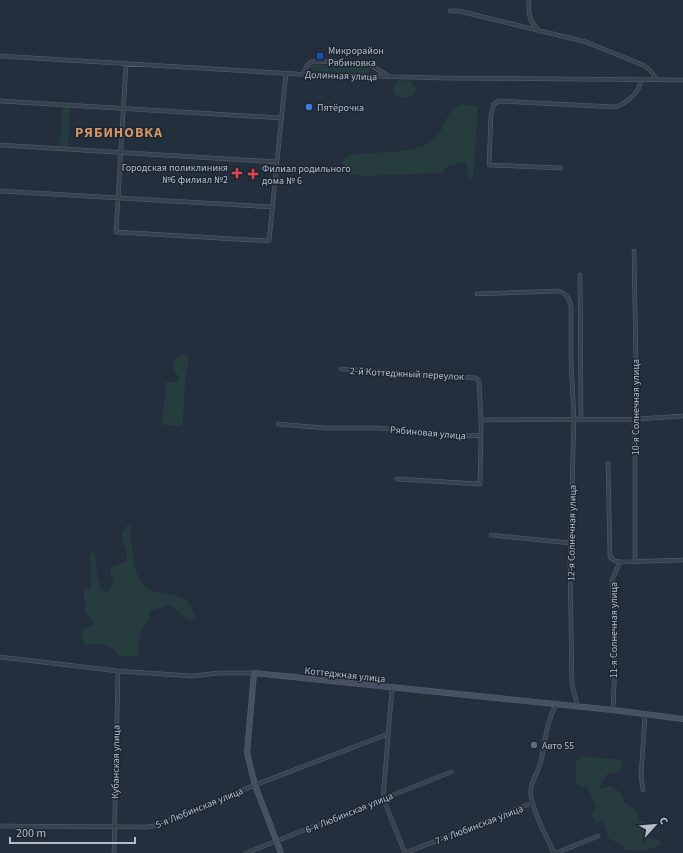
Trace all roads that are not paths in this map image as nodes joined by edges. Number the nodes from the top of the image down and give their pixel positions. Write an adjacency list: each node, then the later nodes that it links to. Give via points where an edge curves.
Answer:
1 (529, 0): 3 (street, via 528,13)
2 (450, 11): 3 (street, via 459,11)
3 (539, 32): 10 (street, via 586,42 643,65)
4 (0, 56): 5 (street, Долинная улица)
5 (126, 64): 6 (street, Долинная улица); 13 (street)
6 (286, 73): 7 (street, Долинная улица); 14 (street)
7 (303, 74): 8 (street, Долинная улица); 8 (street, via 308,63 313,61 354,62 370,64)
8 (389, 77): 9 (street, Долинная улица)
9 (641, 80): 10 (street, Долинная улица); 18 (street, via 638,91 632,98 615,107 499,101 494,104 491,114 489,165)
10 (657, 80): 11 (street, Долинная улица)
11 (683, 80)
12 (0, 101): 13 (street)
13 (124, 108): 14 (street); 16 (street)
14 (282, 118): 17 (street)
15 (0, 145): 16 (street)
16 (121, 153): 17 (street); 20 (street)
17 (277, 162): 21 (street)
18 (561, 168)
19 (0, 191): 20 (street)
20 (118, 198): 21 (street); 21 (street, via 116,232 269,241)
21 (272, 207)
22 (634, 251): 29 (street, 10-я Солнечная улица)
23 (580, 275): 28 (street)
24 (477, 294): 27 (street, 12-я Солнечная улица, via 559,291 569,298)
25 (342, 370): 30 (street, 2-й Коттеджный переулок, via 476,378 479,381)
26 (683, 416): 29 (street)
27 (574, 418): 28 (street); 30 (street); 36 (street, 12-я Солнечная улица)
28 (582, 418): 29 (street)
29 (637, 419): 39 (street, 10-я Солнечная улица)
30 (481, 420): 32 (street, Рябиновая улица)
31 (278, 424): 32 (street, Рябиновая улица)
32 (480, 436): 34 (street, via 480,484)
33 (608, 463): 38 (street, via 610,557)
34 (397, 479)
35 (491, 535): 36 (street)
36 (570, 543): 45 (street, 12-я Солнечная улица, via 572,685)
37 (683, 560): 39 (street)
38 (620, 562): 39 (street); 46 (street, 11-я Солнечная улица, via 612,580)
39 (635, 562)
40 (2, 657): 41 (street, Коттеджная улица)
41 (118, 671): 42 (street, Коттеджная улица, via 192,676); 56 (street, Кубанская улица)
42 (254, 673): 43 (street, Коттеджная улица); 51 (street, via 247,753)
43 (392, 688): 44 (street, Коттеджная улица); 49 (street)
44 (556, 705): 45 (street, Коттеджная улица); 54 (street, via 545,733 541,762 530,788)
45 (578, 707): 46 (street, Коттеджная улица)
46 (613, 710): 47 (street, Коттеджная улица)
47 (646, 715): 48 (street, Коттеджная улица); 52 (street)
48 (683, 719)
49 (388, 734): 51 (street, 5-я Любинская улица); 53 (street)
50 (451, 772): 53 (street, 6-я Любинская улица)
51 (256, 785): 56 (street, 5-я Любинская улица, via 154,826); 58 (street)
52 (643, 790)
53 (383, 798): 58 (street, 6-я Любинская улица); 62 (street)
54 (532, 803): 62 (street, 7-я Любинская улица); 63 (street)
55 (0, 826): 56 (street, 5-я Любинская улица)
56 (114, 827): 59 (street, Кубанская улица)
57 (598, 836): 63 (street)
58 (277, 841): 60 (street, 6-я Любинская улица); 61 (street)
59 (114, 853)
60 (246, 853)
61 (281, 853)
62 (405, 853)
63 (555, 853)

